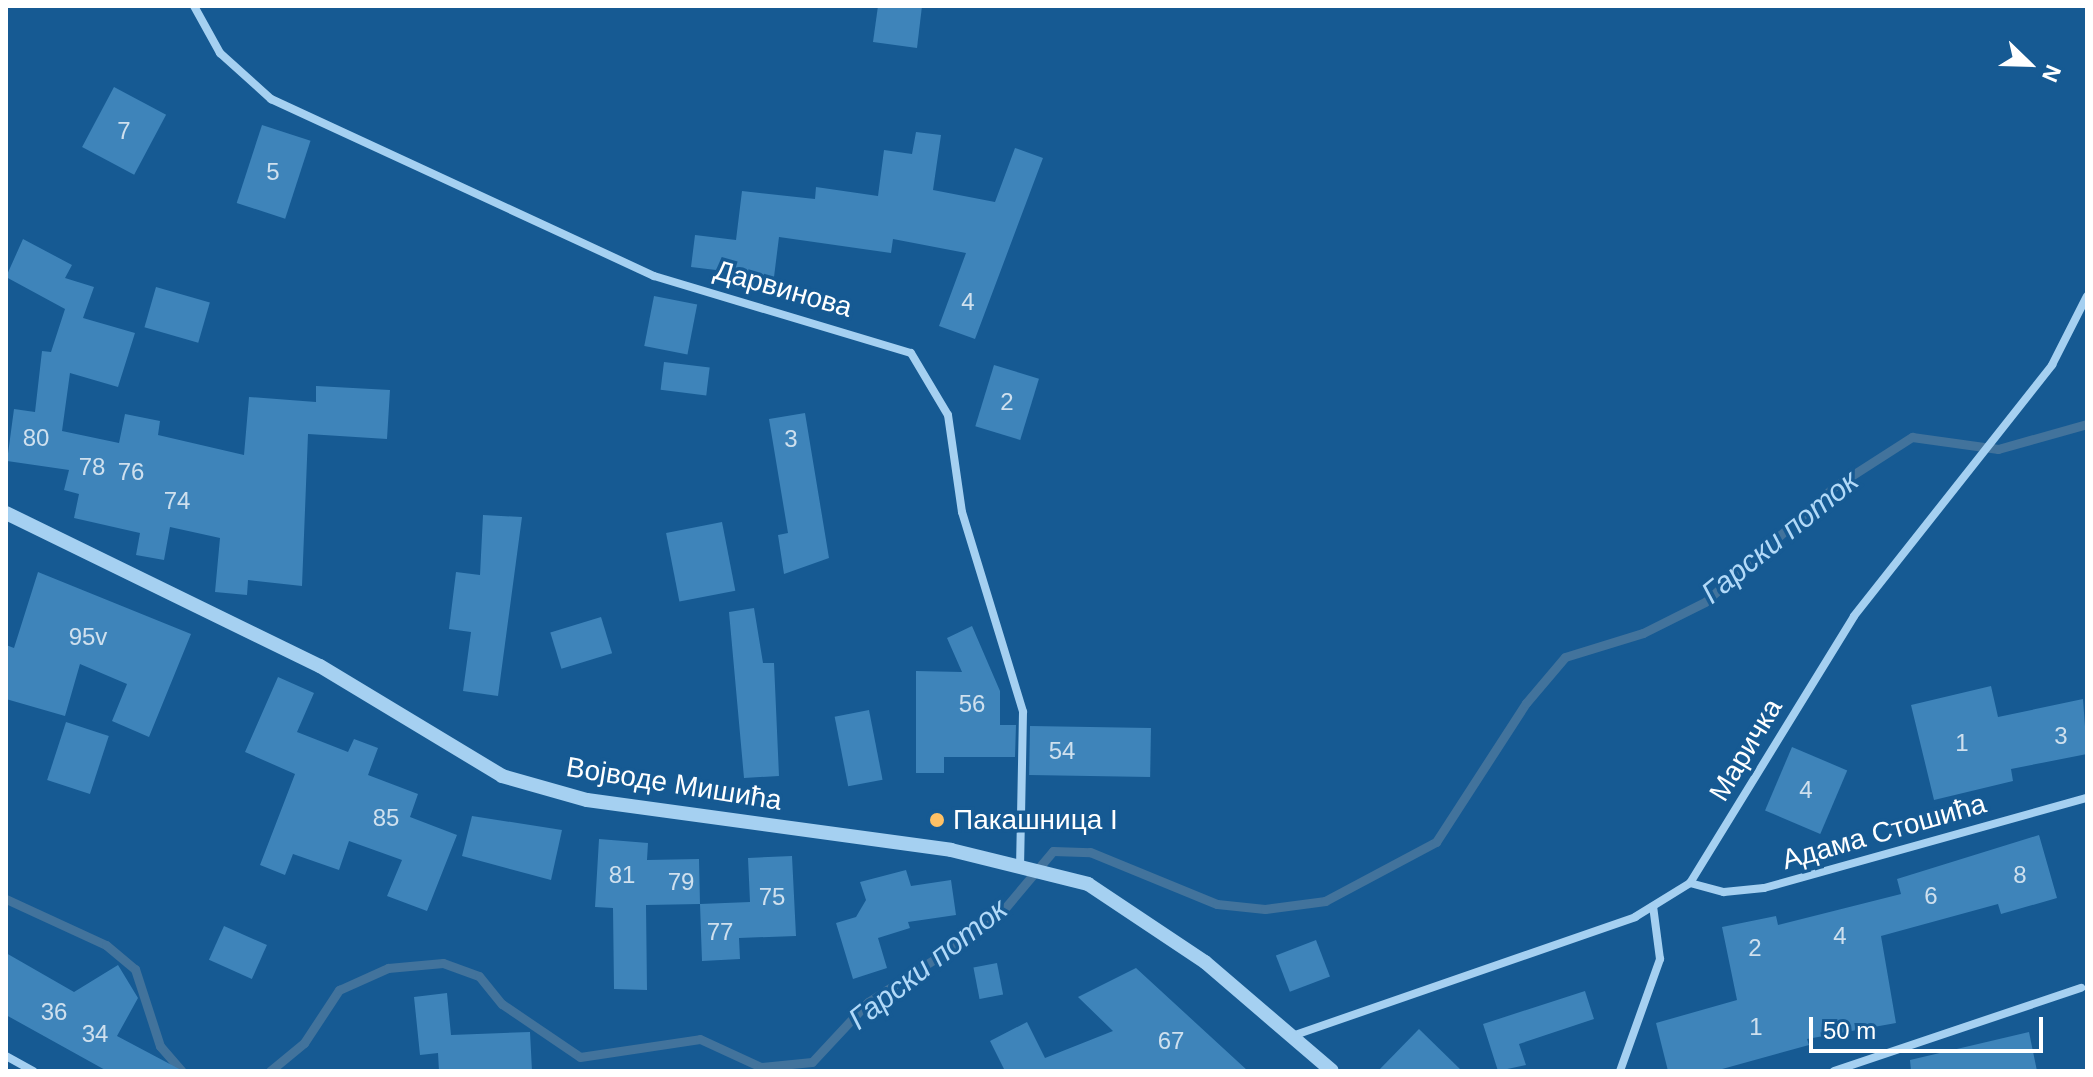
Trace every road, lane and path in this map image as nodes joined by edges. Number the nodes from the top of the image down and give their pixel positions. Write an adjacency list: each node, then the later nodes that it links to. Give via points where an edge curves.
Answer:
1 (194, 6): 5 (street, Дарвинова, via 220,53 271,99 654,276 911,353 948,415 962,512 1023,712)
2 (2087, 296): 6 (street, Маричка, via 2052,365 1854,616)
3 (6, 513): 5 (street, Војводе Мишића, via 320,666 502,776 587,800)
4 (2087, 798): 6 (street, Адама Стошића, via 1764,888 1724,892)
5 (1020, 864): 9 (street, Војводе Мишића, via 1088,884 1140,913)
6 (1690, 883): 7 (street, Маричка)
7 (1653, 906): 9 (street, Маричка); 13 (street, via 1660,959)
8 (2081, 988): 14 (street)
9 (1295, 1035): 12 (street, Војводе Мишића)
10 (6, 1056): 11 (street)
11 (33, 1071)
12 (1332, 1071)
13 (1620, 1071)
14 (1834, 1071)

